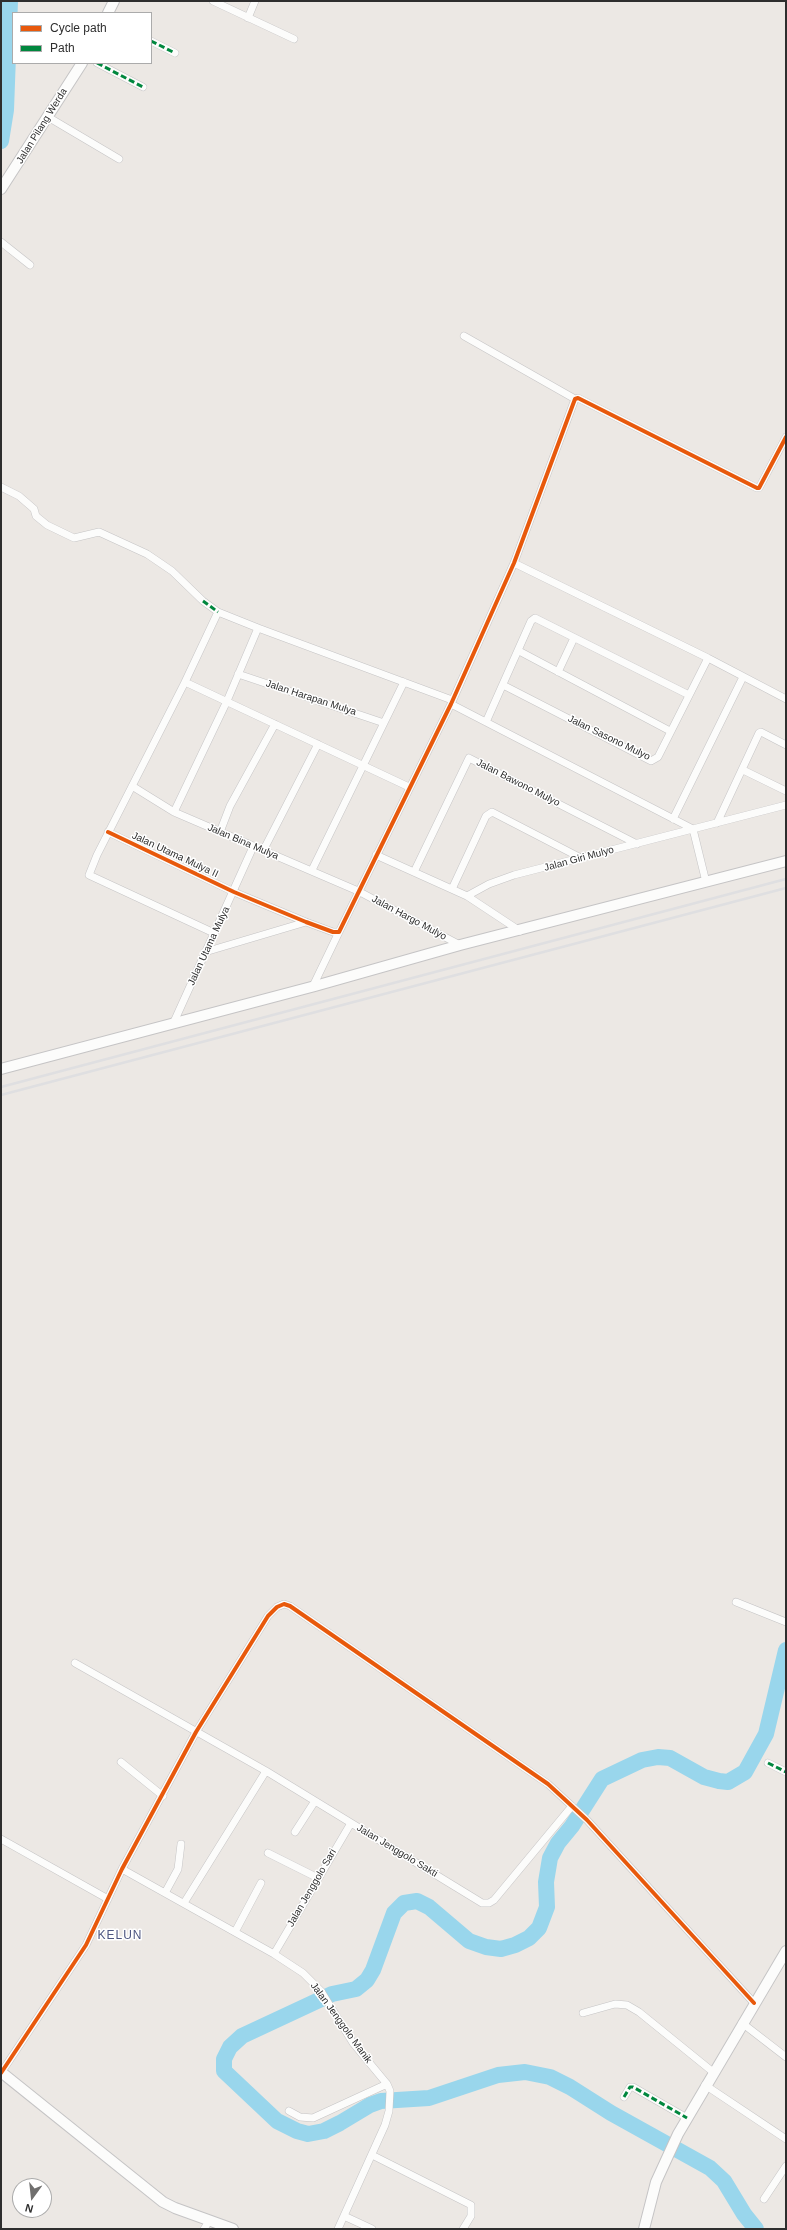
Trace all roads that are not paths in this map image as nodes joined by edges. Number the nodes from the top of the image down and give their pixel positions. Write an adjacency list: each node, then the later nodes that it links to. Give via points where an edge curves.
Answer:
1 (114, 1): 4 (main road)
2 (213, 1): 5 (street)
3 (255, 1): 5 (street)
4 (108, 12)
5 (248, 18): 6 (street)
6 (294, 39)
7 (152, 42): 8 (street)
8 (175, 53)
9 (81, 64): 12 (main road, Jalan Pilang Werda)
10 (99, 64): 11 (street)
11 (143, 87)
12 (48, 118): 13 (street); 14 (main road, Jalan Pilang Werda)
13 (119, 159)
14 (1, 189)
15 (1, 242): 16 (street)
16 (30, 265)
17 (464, 336): 18 (street)
18 (575, 399): 19 (street, via 578,398 757,488); 21 (street)
19 (786, 437)
20 (1, 487): 22 (street, via 19,496 47,525 74,538 99,532 147,554 172,571)
21 (514, 563): 26 (street); 36 (street)
22 (218, 612): 23 (street); 30 (street)
23 (258, 628): 28 (street); 31 (street)
24 (574, 638): 25 (street, via 533,619); 27 (street); 33 (street)
25 (519, 651): 27 (street); 32 (street)
26 (708, 658): 29 (street); 33 (street, Jalan Sasono Mulyo)
27 (558, 672): 40 (street)
28 (238, 674): 35 (street); 38 (street, Jalan Harapan Mulya)
29 (743, 677): 34 (street); 50 (street)
30 (185, 682): 35 (street); 45 (street)
31 (404, 682): 36 (street); 38 (street)
32 (503, 685): 37 (street); 40 (street, Jalan Sasono Mulyo, via 651,761 658,757)
33 (689, 695): 40 (street, Jalan Sasono Mulyo)
34 (786, 699)
35 (227, 701): 39 (street); 49 (street)
36 (452, 702): 37 (street); 46 (street)
37 (486, 722): 50 (street)
38 (384, 723): 43 (street)
39 (274, 724): 41 (street); 54 (street, via 230,806)
40 (670, 731)
41 (318, 744): 43 (street); 57 (street)
42 (786, 745): 44 (street, via 761,732 758,733)
43 (363, 765): 46 (street); 61 (street)
44 (743, 770): 47 (street); 51 (street)
45 (132, 786): 49 (street, Jalan Bina Mulya); 53 (street)
46 (409, 787): 58 (street)
47 (786, 791)
48 (786, 805): 51 (street, Jalan Giri Mulyo)
49 (174, 812): 54 (street, Jalan Bina Mulya)
50 (672, 819): 52 (street)
51 (717, 823): 52 (street, Jalan Giri Mulyo)
52 (693, 829): 55 (street, Jalan Giri Mulyo); 63 (street)
53 (108, 832): 66 (street, Jalan Utama Mulya II); 71 (street, via 89,875)
54 (220, 832): 56 (street, Jalan Bina Mulya)
55 (637, 844): 59 (street, Jalan Giri Mulyo); 62 (street, Jalan Bawono Mulyo, via 469,758)
56 (254, 847): 57 (street, Jalan Bina Mulya); 66 (street, Jalan Utama Mulya)
57 (263, 850): 61 (street, Jalan Bina Mulya)
58 (376, 855): 62 (street); 65 (street)
59 (581, 858): 64 (street, via 492,812 486,816); 67 (street, Jalan Giri Mulyo, via 499,880)
60 (786, 860): 63 (main road)
61 (312, 870): 65 (street, Jalan Bina Mulya)
62 (414, 872): 64 (street)
63 (706, 882): 69 (main road)
64 (452, 889): 67 (street)
65 (358, 891): 70 (street); 72 (street, Jalan Hargo Mulyo)
66 (234, 892): 68 (street, Jalan Utama Mulya II); 71 (street, Jalan Utama Mulya)
67 (467, 896): 69 (street)
68 (306, 922): 70 (street, Jalan Utama Mulya II); 73 (street)
69 (520, 931): 72 (main road)
70 (339, 932): 74 (street)
71 (214, 933): 73 (street, Jalan Utama Mulya)
72 (460, 945): 74 (main road)
73 (205, 952): 75 (street, Jalan Utama Mulya)
74 (313, 986): 75 (main road)
75 (174, 1024): 76 (main road)
76 (1, 1069)
77 (736, 1602): 78 (street)
78 (785, 1622)
79 (75, 1663): 80 (street, Jalan Jenggolo Sakti)
80 (196, 1732): 83 (street, Jalan Jenggolo Sakti); 85 (street); 87 (street, via 268,1616 277,1607 287,1605 548,1784)
81 (121, 1762): 85 (street)
82 (768, 1763): 84 (street)
83 (266, 1771): 86 (street, Jalan Jenggolo Sakti); 98 (street)
84 (786, 1772)
85 (163, 1796): 93 (street)
86 (315, 1801): 88 (street, Jalan Jenggolo Sakti); 89 (street)
87 (573, 1808): 88 (street, Jalan Jenggolo Sakti, via 494,1900 486,1904); 102 (street, via 588,1820)
88 (350, 1823): 94 (street, Jalan Jenggolo Sari)
89 (295, 1832)
90 (1, 1839): 97 (street)
91 (181, 1844): 96 (street, via 178,1869)
92 (268, 1853): 94 (street)
93 (122, 1869): 96 (street, Jalan Jenggolo Manik); 97 (street)
94 (318, 1878): 100 (street, Jalan Jenggolo Sari)
95 (261, 1883): 99 (street)
96 (165, 1892): 98 (street, Jalan Jenggolo Manik)
97 (108, 1899): 106 (street, via 79,1958)
98 (184, 1903): 99 (street, Jalan Jenggolo Manik)
99 (235, 1932): 100 (street, Jalan Jenggolo Manik)
100 (274, 1954): 109 (street, Jalan Jenggolo Manik, via 303,1974 321,1991 354,2043)
101 (785, 1954): 102 (main road)
102 (754, 2003): 104 (main road)
103 (583, 2014): 107 (street, via 615,2004 627,2005)
104 (742, 2023): 105 (street); 107 (main road)
105 (786, 2058)
106 (1, 2072): 118 (main road, via 163,2202)
107 (713, 2072): 108 (main road)
108 (705, 2085): 112 (main road); 113 (street)
109 (388, 2088): 111 (street, via 314,2118 300,2117); 114 (street, via 389,2111)
110 (624, 2097): 112 (street, via 630,2087 633,2087)
111 (288, 2111)
112 (687, 2118): 123 (main road, via 662,2166)
113 (786, 2139)
114 (372, 2155): 117 (street); 122 (street, via 471,2205 471,2216)
115 (786, 2166): 116 (street)
116 (764, 2199)
117 (344, 2216): 120 (street); 121 (street)
118 (206, 2225): 119 (main road)
119 (233, 2229)
120 (338, 2229)
121 (372, 2229)
122 (463, 2229)
123 (644, 2229)

